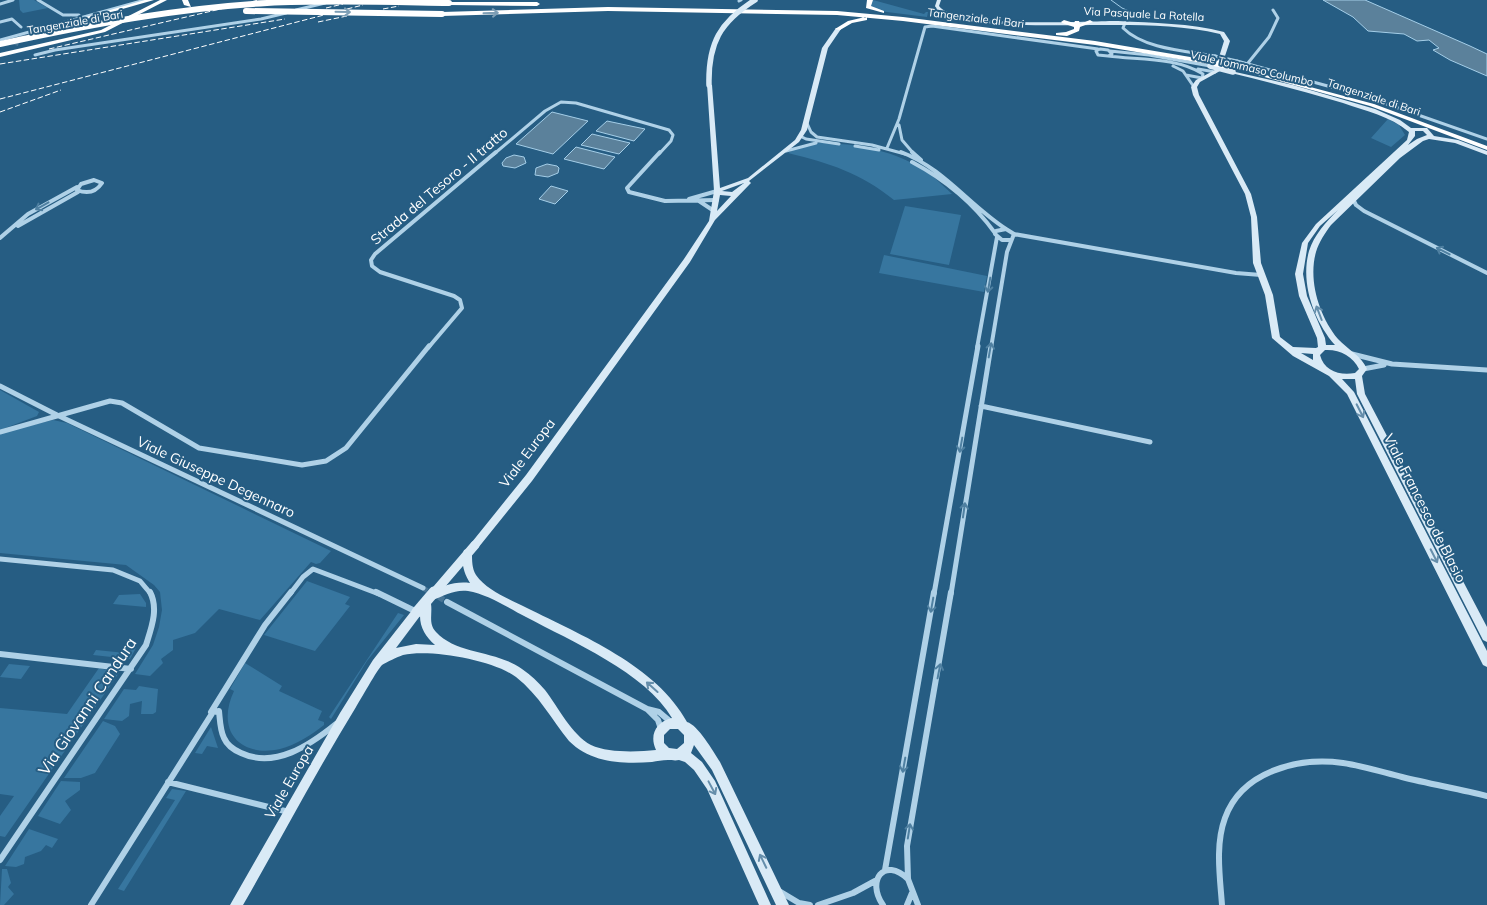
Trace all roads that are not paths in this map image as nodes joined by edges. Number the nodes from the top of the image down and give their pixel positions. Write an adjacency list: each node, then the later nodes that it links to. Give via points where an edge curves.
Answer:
1 (13, 0): 13 (street)
2 (38, 0): 12 (street, via 66,15)
3 (145, 0): 31 (street)
4 (152, 0): 29 (highway)
5 (158, 0): 31 (highway, bridge)
6 (164, 0): 36 (highway, via 103,31)
7 (185, 0): 14 (highway, bridge, via 189,6)
8 (337, 0): 37 (street, via 261,19)
9 (755, 0): 66 (street, Viale Europa, bridge, via 728,20 716,36 708,64)
10 (870, 0): 15 (highway, via 858,6); 19 (highway, via 868,7 876,11)
11 (939, 0): 21 (street, Via Pasquale La Rotella, via 941,12 958,18 1009,23)
12 (128, 2)
13 (0, 4)
14 (230, 6): 15 (highway, Tangenziale di Bari, bridge, via 320,1); 31 (highway, Tangenziale di Bari, bridge, via 131,18)
15 (810, 10): 17 (highway, Tangenziale di Bari, one-way to 15, bridge, via 263,10 442,14 608,9); 18 (highway, Tangenziale di Bari); 19 (highway, Tangenziale di Bari); 26 (highway, via 836,17 841,22)
16 (1273, 10): 42 (street, via 1278,18 1273,31)
17 (155, 18): 31 (highway, Tangenziale di Bari, bridge); 33 (highway, via 33,46)
18 (903, 19): 26 (highway, via 866,18); 40 (highway, Tangenziale di Bari)
19 (942, 21): 27 (highway, Tangenziale di Bari)
20 (0, 22): 25 (street, via 12,19)
21 (1064, 22): 23 (highway)
22 (1090, 22): 23 (highway); 24 (street, Via Pasquale La Rotella)
23 (1078, 24): 27 (highway, via 1077,30 1067,34); 32 (highway, via 1084,35)
24 (1126, 25): 28 (street); 28 (street); 45 (street, Via Pasquale La Rotella, via 1202,28 1222,33 1227,41)
25 (21, 27)
26 (838, 29): 49 (street, via 825,48)
27 (1026, 31): 32 (highway, Tangenziale di Bari)
28 (1126, 32): 40 (street, via 1147,43)
29 (33, 33)
30 (0, 36): 31 (street)
31 (1, 42)
32 (1116, 43): 40 (highway, Tangenziale di Bari)
33 (15, 46)
34 (1098, 49): 35 (street); 38 (street, via 1097,54); 50 (street, via 925,27)
35 (1111, 52): 38 (street); 39 (street); 40 (street, Viale Tommaso Columbo)
36 (0, 54)
37 (35, 55)
38 (1108, 56): 39 (street)
39 (1120, 57): 41 (street)
40 (1214, 61): 43 (highway, Tangenziale di Bari, bridge)
41 (1168, 64): 44 (street); 46 (street)
42 (1248, 64): 43 (street); 56 (street, via 1380,100)
43 (1235, 66): 51 (street, Viale Tommaso Columbo, via 1399,121); 56 (highway, Tangenziale di Bari, via 1346,92); 61 (highway, Tangenziale di Bari, via 1372,105)
44 (1191, 68): 45 (street); 47 (street, via 1201,72)
45 (1215, 72): 47 (street)
46 (1186, 75): 47 (street); 48 (street)
47 (1202, 78): 48 (street)
48 (1194, 87): 85 (street, via 1248,194)
49 (806, 120): 52 (street); 53 (street)
50 (899, 120): 55 (street); 58 (street, via 898,130)
51 (1412, 132): 54 (street); 76 (street, via 1403,146)
52 (800, 136): 53 (street); 57 (street); 62 (street)
53 (817, 137): 59 (street)
54 (1428, 137): 64 (street, via 1453,141); 71 (street, via 1414,144)
55 (891, 139): 59 (street); 60 (street)
56 (1487, 141)
57 (824, 142): 62 (street); 81 (street, via 882,150 915,163 976,211)
58 (903, 144): 63 (street); 65 (street)
59 (876, 146): 60 (street)
60 (887, 148): 63 (street)
61 (1487, 148)
62 (786, 150): 69 (street)
63 (894, 150): 65 (street)
64 (1487, 154)
65 (925, 163): 79 (street)
66 (716, 178): 68 (street, Viale Europa); 69 (street)
67 (78, 189): 67 (street, via 92,192 102,183 89,180); 82 (street)
68 (717, 191): 69 (street, via 725,195); 70 (street); 74 (street, Viale Europa)
69 (738, 191): 74 (street); 77 (street)
70 (702, 195): 72 (street); 74 (street)
71 (1353, 199): 76 (street); 84 (street, one-way to 71, via 1364,211)
72 (686, 200): 73 (street); 95 (street, Strada del Tesoro - II tratto, via 653,200 633,194 627,188 671,141 673,135 669,130 576,103 561,102 545,111 371,260 372,266 380,272 454,296 460,300 462,308 346,448 326,461 302,465 199,448 122,403 110,401)
73 (696, 200): 74 (street); 75 (street)
74 (717, 200): 75 (street, Viale Europa)
75 (714, 211): 77 (street, Viale Europa)
76 (1336, 211): 78 (street)
77 (712, 221): 98 (street, Viale Europa, bridge, via 529,478)
78 (1324, 223): 87 (street, via 1306,243 1299,274 1303,296 1321,338); 88 (street, one-way to 78, via 1329,334 1310,287 1308,262)
79 (1006, 229): 80 (street); 81 (street, via 998,230)
80 (1014, 234): 83 (street); 85 (street)
81 (996, 235): 83 (street); 121 (street, one-way to 121)
82 (0, 238)
83 (1010, 240): 94 (street, one-way to 83)
84 (1487, 273)
85 (1261, 275): 86 (street, via 1269,295 1276,338)
86 (1283, 346): 87 (street, via 1300,352); 91 (street)
87 (1320, 350): 88 (street, via 1334,347); 91 (street, via 1316,360)
88 (1349, 353): 89 (street); 92 (street, via 1361,364)
89 (1392, 364): 90 (street); 92 (street, via 1376,365)
90 (1487, 370)
91 (1327, 371): 92 (street, via 1346,378); 108 (street, Viale Francesco de Blasio, one-way to 108, via 1350,392)
92 (1361, 372): 105 (street, Viale Francesco de Blasio, via 1361,394)
93 (0, 386): 95 (street, Viale Giuseppe Degennaro)
94 (981, 406): 97 (street); 122 (street, one-way to 94, via 907,846 941,660)
95 (57, 416): 96 (street); 100 (street, Viale Giuseppe Degennaro)
96 (0, 432)
97 (1150, 442)
98 (467, 554): 101 (street, Viale Europa, bridge); 102 (street, via 472,577)
99 (0, 559): 110 (street, Via Giovanni Candura, via 113,570 146,587 153,596 156,609 153,626)
100 (423, 588)
101 (429, 600): 102 (street, via 454,586 467,585); 104 (street, Viale Europa, bridge); 107 (street, via 424,615 430,635)
102 (504, 600): 114 (street, one-way to 102, via 679,715 640,677 602,652)
103 (447, 602): 111 (street)
104 (417, 612): 109 (street, Viale Europa); 112 (street, via 313,569 265,625)
105 (1487, 637)
106 (0, 654): 110 (street)
107 (464, 654): 109 (street, via 404,650); 116 (street, via 511,668 523,675 585,748 604,755)
108 (1487, 662)
109 (377, 664): 113 (street, Viale Europa)
110 (131, 669): 120 (street, Via Giovanni Candura)
111 (647, 709): 114 (street, via 659,712); 115 (street, via 658,720)
112 (208, 717): 113 (street, via 219,711 218,718 228,744 242,755 253,758 292,752 309,745); 117 (street)
113 (344, 717): 119 (street, Viale Europa)
114 (680, 725): 115 (street); 116 (street, via 690,740 688,746); 124 (street, one-way to 114, via 716,766 696,737)
115 (661, 729): 116 (street, via 660,747)
116 (674, 754): 128 (street, one-way to 128, via 689,758 711,785)
117 (168, 782): 119 (street); 126 (street)
118 (1487, 796): 135 (street, via 1342,763 1282,766 1242,790 1225,818 1218,862)
119 (289, 812): 127 (street, Viale Europa)
120 (0, 860)
121 (885, 870): 122 (street, via 896,869); 123 (street)
122 (908, 879): 125 (street)
123 (875, 881): 131 (street, via 853,893); 132 (street, via 876,895)
124 (776, 889): 129 (street); 130 (street, via 799,903)
125 (912, 892): 133 (street); 134 (street)
126 (91, 905)
127 (236, 905)
128 (765, 905)
129 (783, 905)
130 (810, 905)
131 (818, 905)
132 (883, 905)
133 (907, 905)
134 (918, 905)
135 (1222, 905)

